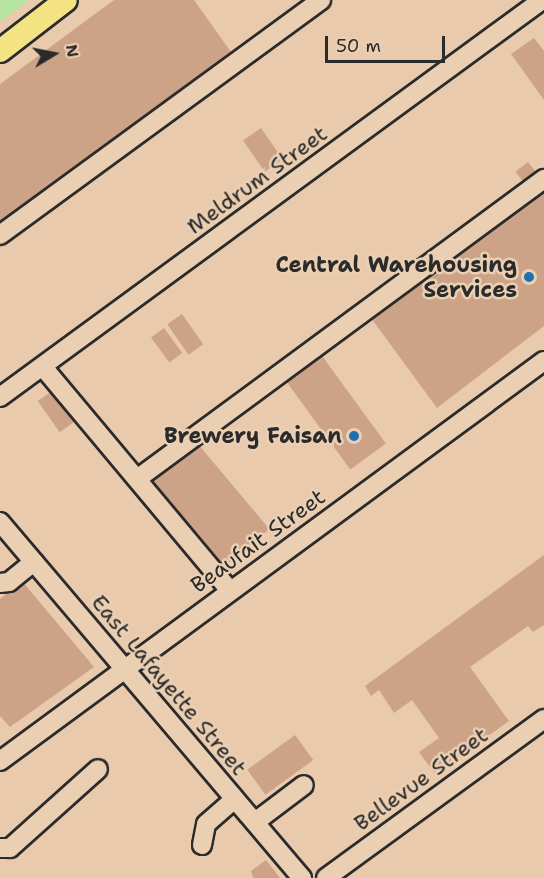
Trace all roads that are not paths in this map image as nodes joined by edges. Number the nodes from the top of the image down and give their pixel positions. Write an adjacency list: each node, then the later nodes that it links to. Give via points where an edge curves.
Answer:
1 (66, 0): 4 (main road)
2 (321, 0): 6 (street)
3 (542, 0): 8 (street, Meldrum Street)
4 (0, 51)
5 (544, 179): 10 (street)
6 (0, 235)
7 (544, 361): 14 (street, Beaufait Street)
8 (43, 368): 9 (street, Meldrum Street); 10 (street)
9 (0, 397)
10 (137, 480): 14 (street)
11 (0, 522): 12 (street, East Lafayette Street)
12 (34, 562): 13 (street); 15 (street, East Lafayette Street)
13 (0, 583)
14 (230, 591): 15 (street, Beaufait Street)
15 (125, 670): 17 (street, Beaufait Street); 20 (street, East Lafayette Street)
16 (544, 719): 25 (street, Bellevue Street)
17 (0, 761)
18 (98, 769): 23 (street, via 10,848)
19 (304, 785): 21 (street)
20 (235, 800): 21 (street, East Lafayette Street); 22 (street, via 206,824)
21 (255, 822): 24 (street, East Lafayette Street)
22 (202, 845)
23 (0, 848)
24 (302, 878)
25 (326, 878)

